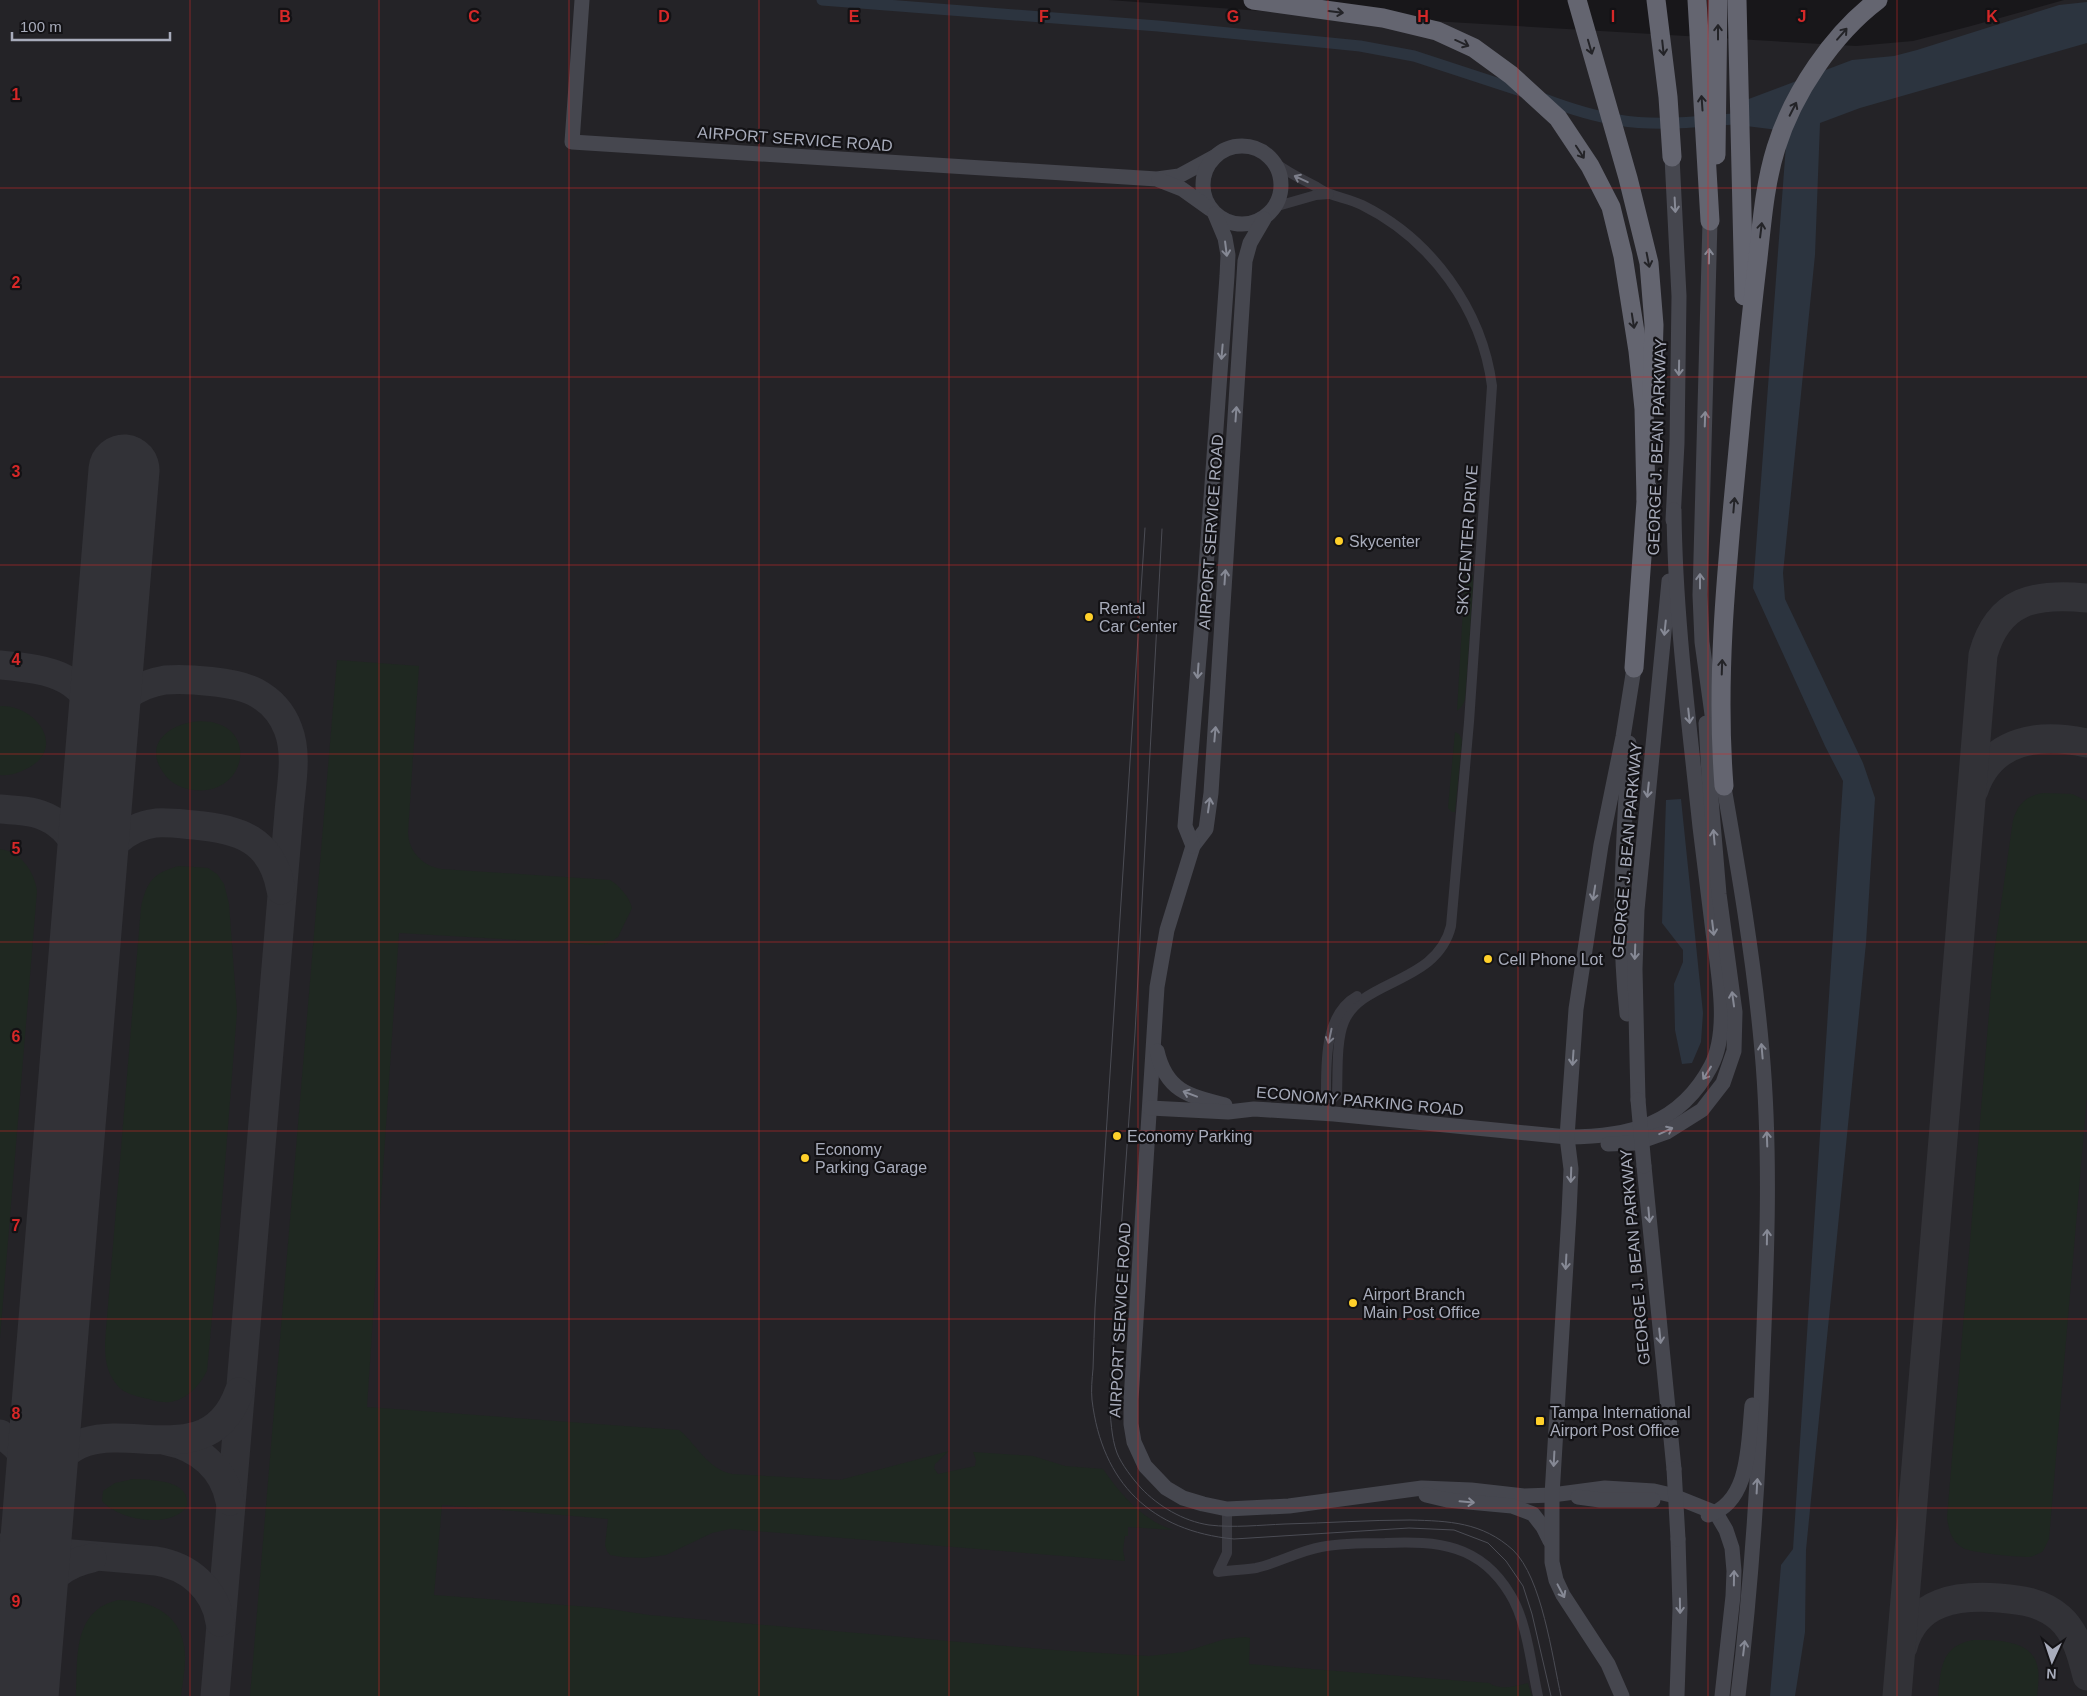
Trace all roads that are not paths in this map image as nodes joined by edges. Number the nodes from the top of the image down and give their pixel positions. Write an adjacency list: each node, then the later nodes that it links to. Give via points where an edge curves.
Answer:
1 (582, 0): 13 (street, AIRPORT SERVICE ROAD, via 572,142)
2 (1253, 0): 19 (highway, one-way to 19, via 1384,18 1437,31 1474,48 1511,75 1558,118 1590,166 1611,207 1623,256 1643,399)
3 (1577, 0): 19 (highway, one-way to 19, via 1649,263 1654,325)
4 (1656, 0): 11 (highway, one-way to 11)
5 (1697, 0): 9 (highway, one-way to 5)
6 (1718, 0): 9 (highway, one-way to 6)
7 (1737, 0): 18 (highway)
8 (1878, 0): 18 (highway, one-way to 8, via 1765,196 1776,146 1812,73 1844,31)
9 (1711, 151): 17 (highway)
10 (1214, 157): 12 (street, via 1238,146 1252,147); 13 (street, AIRPORT SERVICE ROAD, via 1179,176); 15 (street, via 1203,180 1203,192)
11 (1672, 157): 20 (street, GEORGE J. BEAN PARKWAY, one-way to 20, via 1679,296)
12 (1274, 162): 14 (street, SKYCENTER DRIVE, one-way to 12); 16 (street, via 1280,174 1281,188 1278,201)
13 (1157, 179): 15 (street, AIRPORT SERVICE ROAD, via 1182,189)
14 (1329, 194): 16 (street, SKYCENTER DRIVE, via 1316,195); 28 (street, SKYCENTER DRIVE, via 1354,201 1383,216 1433,259 1452,284 1468,310 1484,350 1491,377 1491,420 1452,926 1445,944 1434,957 1352,999 1341,1011 1329,1039)
15 (1214, 213): 16 (street, via 1237,224 1249,224); 24 (street, AIRPORT SERVICE ROAD, one-way to 24, via 1225,238 1228,255 1185,826)
16 (1269, 213): 24 (street, AIRPORT SERVICE ROAD, one-way to 16, via 1206,829 1211,793 1245,261 1250,243)
17 (1710, 221): 21 (street, one-way to 17, via 1700,550)
18 (1744, 382): 23 (highway, one-way to 18, via 1721,722 1725,600)
19 (1646, 499): 22 (highway)
20 (1674, 510): 26 (street, GEORGE J. BEAN PARKWAY, one-way to 26, via 1637,910); 30 (street, one-way to 30, via 1674,558 1718,974 1720,1043 1712,1065 1698,1087 1667,1115 1625,1133)
21 (1702, 642): 23 (street); 30 (street, one-way to 21, via 1600,1144 1636,1143 1667,1132 1702,1110 1723,1083 1734,1050 1735,1012 1719,894 1708,774)
22 (1634, 668): 26 (street, via 1622,928 1624,987); 30 (street, one-way to 30, via 1601,845 1576,1009)
23 (1724, 786): 31 (street, one-way to 23, via 1768,1178 1762,1051 1745,914)
24 (1193, 846): 25 (street, AIRPORT SERVICE ROAD, via 1165,938)
25 (1154, 1038): 27 (street, AIRPORT SERVICE ROAD); 29 (street, one-way to 25, via 1218,1103 1177,1089 1165,1076)
26 (1638, 1100): 39 (street, GEORGE J. BEAN PARKWAY, one-way to 39, bridge, via 1674,1469 1680,1608)
27 (1150, 1108): 29 (street, ECONOMY PARKING ROAD, via 1228,1112); 34 (street, AIRPORT SERVICE ROAD, via 1131,1400 1134,1442 1146,1466 1166,1488 1183,1498)
28 (1327, 1108): 29 (street, ECONOMY PARKING ROAD); 30 (street, ECONOMY PARKING ROAD)
29 (1254, 1109)
30 (1567, 1137): 33 (street, one-way to 33, via 1571,1169)
31 (1766, 1286): 35 (street, via 1744,1469 1730,1503); 41 (street, one-way to 31, via 1755,1511)
32 (1402, 1490): 33 (street, AIRPORT SERVICE ROAD, via 1422,1488 1524,1496); 34 (street, AIRPORT SERVICE ROAD, via 1289,1506); 36 (street, one-way to 36, via 1447,1500 1512,1506 1533,1514)
33 (1552, 1495): 35 (street, AIRPORT SERVICE ROAD, via 1600,1500 1653,1500 1696,1515); 36 (street)
34 (1227, 1509): 37 (street, via 1226,1553 1218,1572 1256,1568 1320,1547 1367,1543 1438,1543 1478,1560 1511,1595 1521,1621)
35 (1716, 1513): 40 (street, one-way to 35, via 1734,1571 1732,1548)
36 (1551, 1544): 38 (street, one-way to 38, via 1556,1580 1563,1595 1608,1664)
37 (1538, 1696)
38 (1622, 1696)
39 (1676, 1696)
40 (1722, 1696)
41 (1738, 1696)

